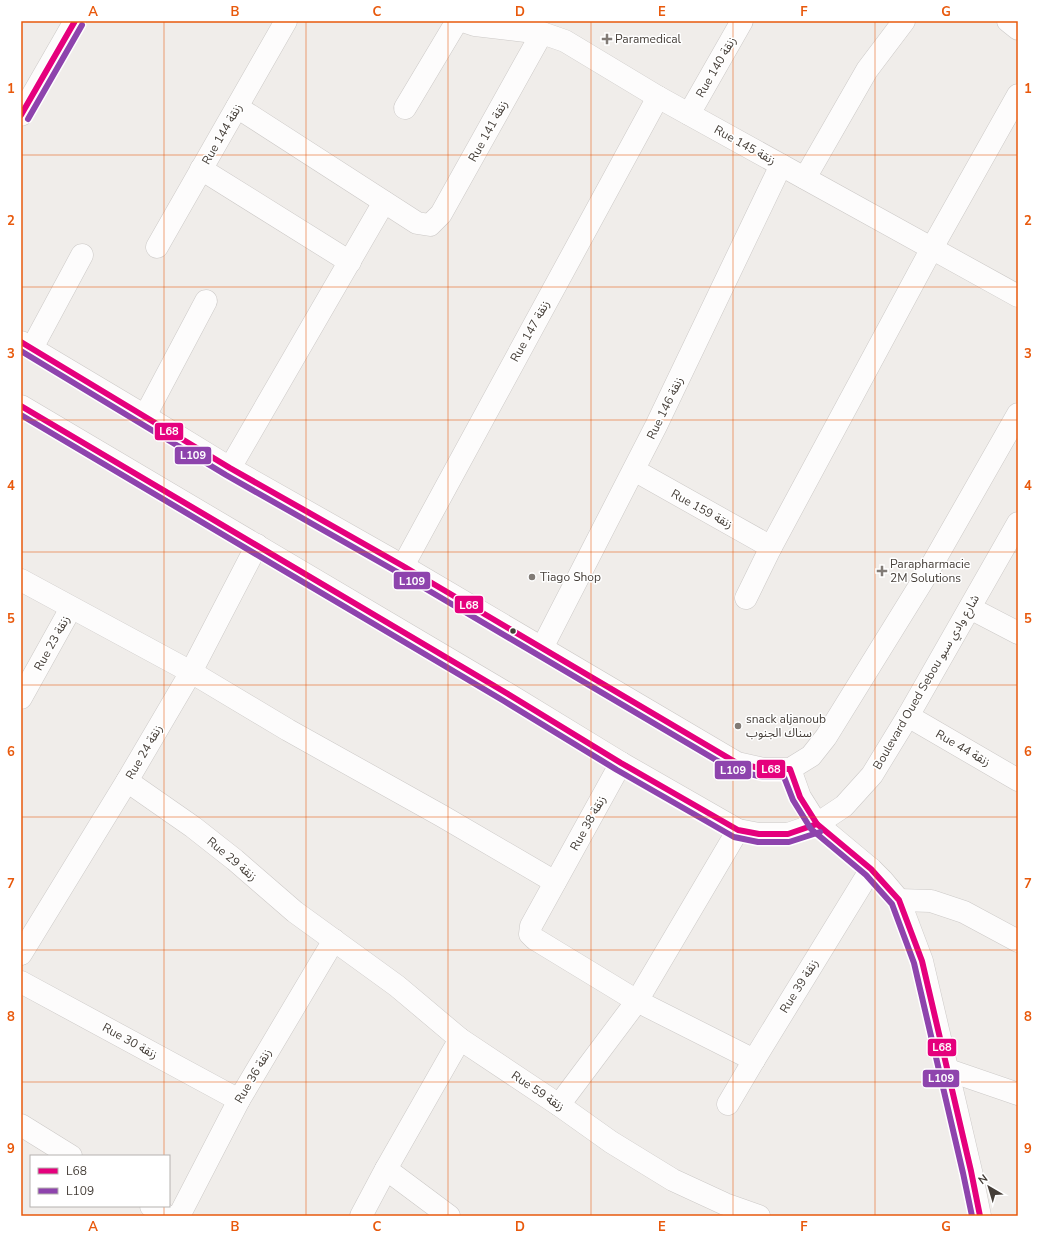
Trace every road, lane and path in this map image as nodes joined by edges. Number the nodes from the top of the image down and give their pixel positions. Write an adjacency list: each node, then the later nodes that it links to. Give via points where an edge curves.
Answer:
1 (75, 21): 16 (street)
2 (286, 21): 13 (street, Rue 144 زنقة)
3 (457, 21): 14 (street)
4 (463, 21): 8 (street, Rue 145 زنقة, via 475,25)
5 (742, 21): 15 (street, Rue 140 زنقة)
6 (904, 21): 19 (street, via 868,70)
7 (1008, 21): 9 (street)
8 (501, 25): 10 (street, Rue 145 زنقة)
9 (1018, 29)
10 (542, 33): 12 (street, Rue 145 زنقة, via 565,41); 20 (street, Rue 141 زنقة, via 441,214 430,225 417,223)
11 (1018, 95): 22 (street)
12 (658, 97): 15 (street, Rue 145 زنقة); 36 (street, Rue 147 زنقة)
13 (237, 107): 18 (street, Rue 144 زنقة); 20 (street)
14 (405, 108)
15 (689, 114): 17 (street, Rue 145 زنقة)
16 (21, 115)
17 (781, 165): 19 (street, Rue 145 زنقة); 32 (street, Rue 146 زنقة)
18 (201, 169): 21 (street, Rue 144 زنقة); 24 (street)
19 (805, 178): 22 (street, Rue 145 زنقة)
20 (384, 202): 24 (street)
21 (158, 247)
22 (932, 248): 25 (street, Rue 145 زنقة); 35 (street)
23 (82, 255): 27 (street)
24 (350, 262): 31 (street)
25 (1018, 296)
26 (206, 301): 30 (street)
27 (27, 345): 30 (street)
28 (21, 406): 34 (street, Boulevard Oued Sebou شارع وادي سبو)
29 (1018, 414): 47 (street, via 925,577 826,737 811,756)
30 (145, 416): 31 (street)
31 (230, 468): 36 (street)
32 (634, 470): 35 (street, Rue 159 زنقة); 42 (street, Rue 146 زنقة)
33 (1018, 523): 40 (street, Boulevard Oued Sebou شارع وادي سبو)
34 (257, 545): 43 (street, Rue 24 زنقة); 46 (street, Boulevard Oued Sebou شارع وادي سبو)
35 (771, 547): 38 (street)
36 (403, 566): 42 (street)
37 (21, 580): 39 (street)
38 (746, 598)
39 (71, 608): 43 (street); 44 (street, Rue 23 زنقة)
40 (970, 608): 41 (street); 45 (street, Boulevard Oued Sebou شارع وادي سبو)
41 (1018, 633)
42 (542, 648): 47 (street, via 737,762 764,769)
43 (191, 672): 49 (street, Rue 24 زنقة); 53 (street)
44 (21, 698)
45 (908, 716): 48 (street, Rue 44 زنقة); 50 (street, Boulevard Oued Sebou شارع وادي سبو, via 872,775 844,806)
46 (621, 763): 51 (street, Boulevard Oued Sebou شارع وادي سبو); 53 (street, Rue 38 زنقة)
47 (790, 769): 50 (street, via 800,797)
48 (1018, 780)
49 (127, 781): 55 (street, Rue 29 زنقة, via 193,827 294,912); 57 (street, Rue 24 زنقة)
50 (817, 824): 51 (street, Boulevard Oued Sebou شارع وادي سبو, via 788,834 759,834); 52 (street)
51 (738, 830): 59 (street)
52 (871, 869): 54 (street); 61 (street, Rue 39 زنقة)
53 (555, 882): 59 (street, Rue 38 زنقة, via 531,926 530,934)
54 (899, 900): 56 (street, via 932,901 964,912); 62 (street, via 922,961)
55 (334, 940): 60 (street, Rue 59 زنقة, via 397,986); 64 (street, Rue 36 زنقة)
56 (1018, 941)
57 (21, 954)
58 (21, 982): 64 (street, Rue 30 زنقة)
59 (637, 1000): 61 (street); 66 (street)
60 (460, 1039): 66 (street, Rue 59 زنقة); 69 (street)
61 (754, 1060): 65 (street, Rue 39 زنقة)
62 (948, 1070): 63 (street); 77 (street)
63 (1018, 1094)
64 (239, 1100): 73 (street, Rue 36 زنقة)
65 (728, 1104)
66 (559, 1105): 71 (street, Rue 59 زنقة, via 611,1142)
67 (21, 1125): 68 (street)
68 (69, 1155)
69 (386, 1169): 74 (street); 75 (street)
70 (153, 1207): 72 (street)
71 (722, 1210): 76 (street, Rue 59 زنقة)
72 (167, 1216)
73 (179, 1216)
74 (361, 1216)
75 (449, 1216)
76 (759, 1216)
77 (980, 1216)

